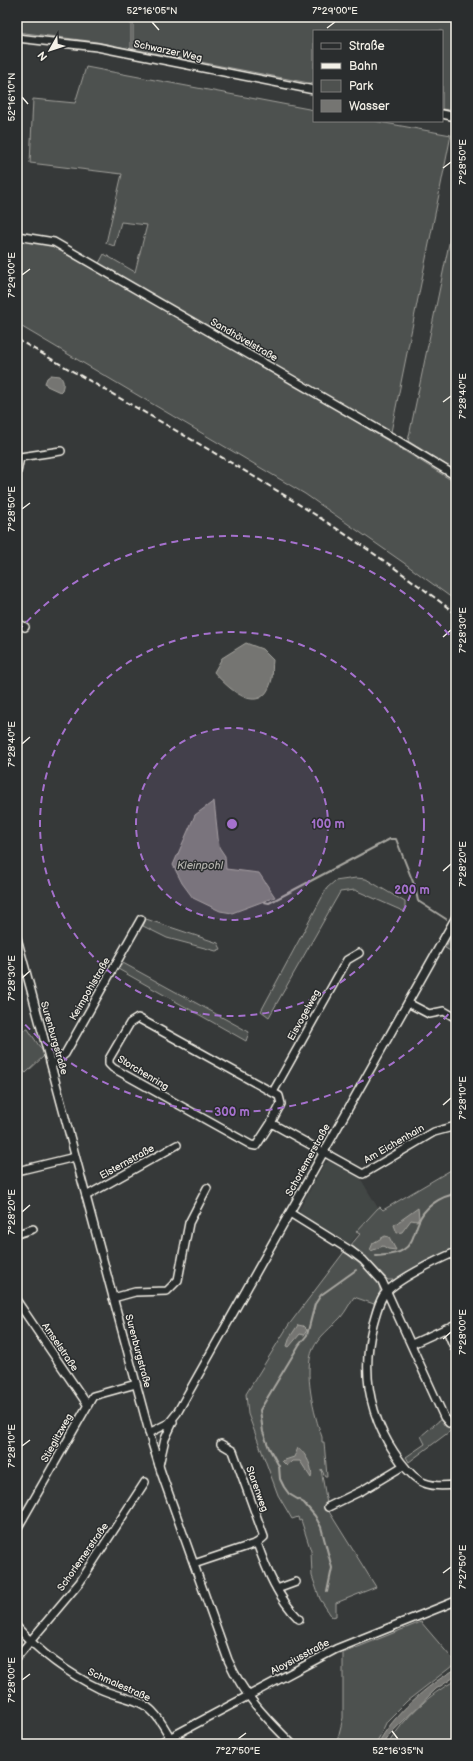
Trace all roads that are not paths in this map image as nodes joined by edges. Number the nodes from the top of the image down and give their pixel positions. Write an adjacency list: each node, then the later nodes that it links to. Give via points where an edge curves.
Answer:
1 (17, 38): 2 (street, Schwarzer Weg, via 97,47)
2 (313, 90)
3 (443, 114): 4 (street)
4 (456, 117)
5 (17, 236): 8 (street, Sandhövelstraße, via 54,242)
6 (61, 450): 7 (street, via 20,457)
7 (17, 472)
8 (456, 476)
9 (17, 623): 10 (street)
10 (25, 627)
11 (456, 917): 15 (street, Schorlemerstraße)
12 (141, 919): 17 (street, Keimpohlstraße, via 65,1054)
13 (17, 938): 17 (street, Surenburgstraße)
14 (359, 953): 18 (street, Eisvogelweg, via 347,960)
15 (408, 1003): 16 (street, via 429,1014 444,1011); 22 (street, Schorlemerstraße)
16 (456, 1018)
17 (52, 1065): 23 (street, Surenburgstraße)
18 (273, 1092): 19 (street, Storchenring, via 279,1096 281,1104); 19 (street, Storchenring, via 138,1018 130,1023 109,1059 109,1064 113,1068 251,1145 256,1146 259,1143)
19 (271, 1124): 22 (street)
20 (456, 1126): 22 (street, Am Eichenhain, via 434,1132 363,1174)
21 (177, 1145): 26 (street, Elsternstraße)
22 (323, 1152): 27 (street, Schorlemerstraße)
23 (75, 1157): 24 (street); 26 (street, Surenburgstraße)
24 (17, 1171)
25 (207, 1188): 32 (street, via 189,1223 178,1280 166,1291 136,1292)
26 (86, 1196): 32 (street, Surenburgstraße)
27 (290, 1213): 31 (street, via 351,1250 373,1270); 40 (street, Schorlemerstraße)
28 (33, 1229): 29 (street)
29 (17, 1234)
30 (456, 1252): 31 (street, via 435,1261)
31 (388, 1291): 36 (street); 45 (street, via 378,1306 369,1342 367,1366 375,1417)
32 (114, 1298): 38 (street, Surenburgstraße)
33 (17, 1301): 39 (street, Amselstraße)
34 (456, 1324): 35 (street)
35 (446, 1328): 36 (street); 37 (street)
36 (412, 1344): 41 (street, via 444,1417)
37 (454, 1347)
38 (136, 1384): 39 (street, Stieglitzweg, via 93,1396); 42 (street, Surenburgstraße)
39 (87, 1404): 50 (street, Stieglitzweg)
40 (177, 1413): 42 (street, Schorlemerstraße, via 169,1423); 44 (street, Schorlemerstraße, via 165,1439)
41 (456, 1426)
42 (149, 1433): 44 (street, Surenburgstraße)
43 (221, 1444): 52 (street, Starenweg, via 233,1452 264,1536)
44 (159, 1465): 53 (street, Surenburgstraße)
45 (403, 1466): 47 (street, via 421,1481 441,1487); 48 (street)
46 (145, 1482): 59 (street, Schorlemerstraße, via 80,1582)
47 (456, 1485)
48 (328, 1507)
49 (17, 1510): 50 (street)
50 (23, 1518): 51 (street, Stieglitzweg)
51 (17, 1529)
52 (257, 1543): 53 (street); 55 (street, via 268,1574)
53 (194, 1564): 61 (street, Surenburgstraße, via 228,1660)
54 (296, 1582): 55 (street)
55 (277, 1589): 57 (street, via 288,1608)
56 (456, 1600): 61 (street, Aloysiusstraße, via 336,1649)
57 (299, 1619)
58 (17, 1627): 59 (street, Schmalestraße)
59 (30, 1642): 60 (street, Schorlemerstraße); 62 (street, Schmalestraße, via 58,1666 75,1676 152,1711)
60 (17, 1657)
61 (247, 1696): 62 (street, Aloysiusstraße); 64 (street, Surenburgstraße)
62 (170, 1737): 63 (street, Aloysiusstraße)
63 (158, 1744)
64 (292, 1744)

